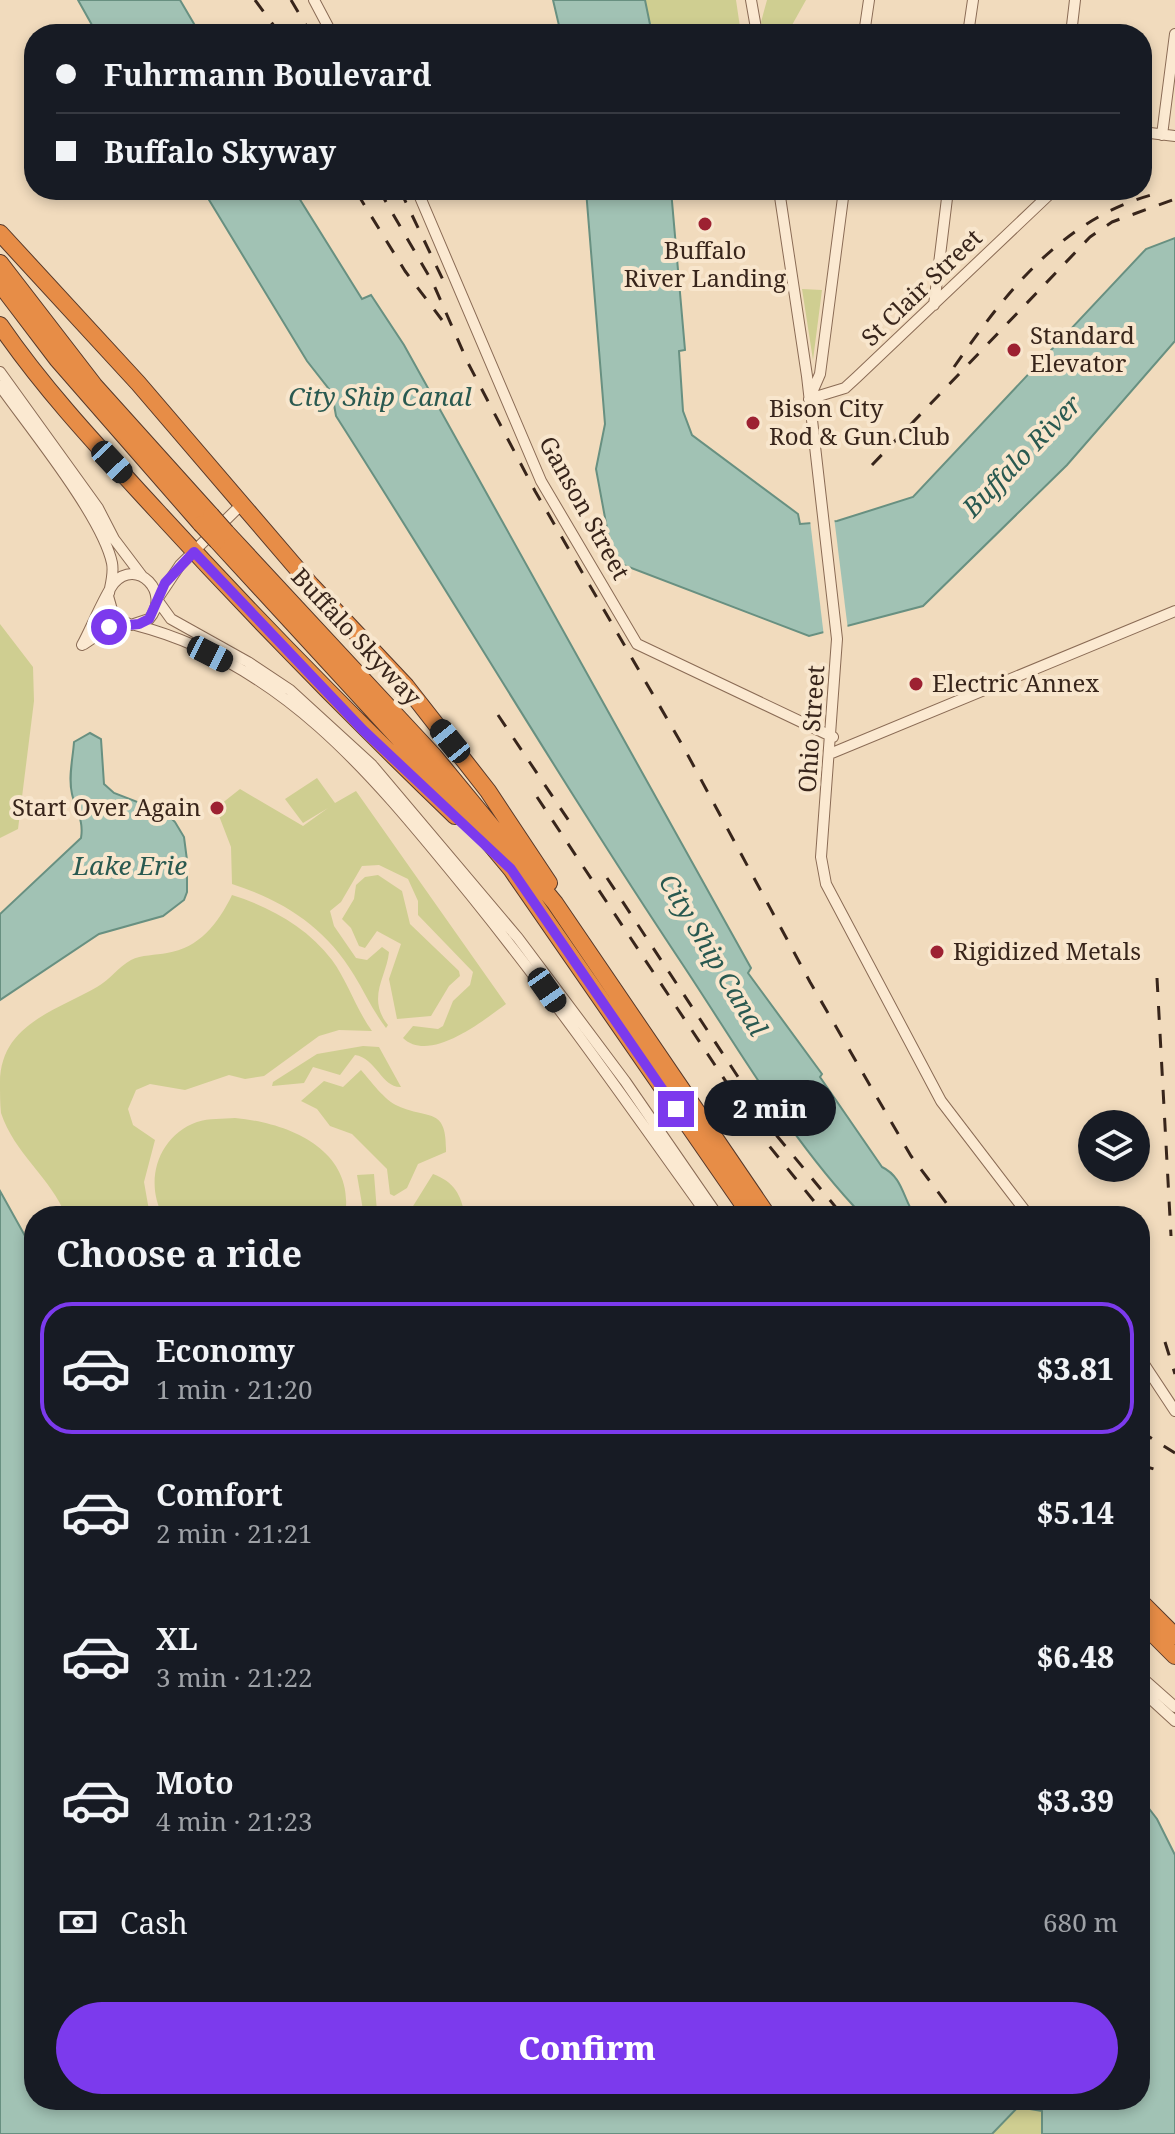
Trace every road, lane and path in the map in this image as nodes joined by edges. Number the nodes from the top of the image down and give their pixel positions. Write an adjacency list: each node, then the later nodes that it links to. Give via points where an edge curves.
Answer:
1 (314, 0): 6 (street)
2 (751, 0): 7 (street)
3 (869, 0): 8 (street)
4 (973, 0): 9 (street)
5 (1075, 0): 10 (street)
6 (327, 24)
7 (755, 24)
8 (865, 24)
9 (969, 24)
10 (1072, 24)
11 (1175, 34): 13 (street)
12 (1152, 134): 13 (street)
13 (1162, 135): 14 (street)
14 (1175, 136)
15 (421, 200): 37 (street, Ganson Street, via 541,481 637,644)
16 (780, 200): 26 (street, Ohio Street)
17 (843, 200): 26 (street, via 820,374)
18 (947, 200): 23 (street)
19 (1044, 200): 23 (street, St Clair Street)
20 (0, 233): 27 (highway, via 138,383)
21 (0, 263): 28 (highway, Buffalo Skyway)
22 (0, 284): 28 (highway, Buffalo Skyway, via 57,359)
23 (934, 305): 26 (street, St Clair Street, via 845,388)
24 (0, 325): 30 (highway, via 48,389)
25 (1, 379): 32 (street); 33 (street, via 105,544 113,570)
26 (809, 399): 37 (street, Ohio Street, via 837,639)
27 (240, 506): 30 (street); 41 (highway, via 450,741 551,885)
28 (206, 519): 29 (highway, Buffalo Skyway, bridge)
29 (221, 536): 40 (highway, Buffalo Skyway); 41 (highway, Buffalo Skyway, via 434,756)
30 (194, 552): 31 (street); 40 (highway, via 363,730)
31 (180, 565): 32 (street, via 160,576); 34 (street)
32 (144, 577): 33 (street, via 122,577); 34 (street)
33 (108, 594): 36 (street, via 114,617); 36 (street, via 82,645 109,627)
34 (158, 599): 36 (street, via 149,619); 38 (street, via 171,619 290,690)
35 (1175, 611): 39 (street)
36 (133, 625): 38 (street, via 174,637 254,677)
37 (833, 737): 39 (street, Ohio Street)
38 (341, 740): 43 (street)
39 (832, 753): 48 (street, Ohio Street, via 821,857 826,884 941,1101)
40 (511, 869): 42 (highway, Buffalo Skyway)
41 (555, 903): 42 (highway, Buffalo Skyway)
42 (602, 986): 46 (highway, Buffalo Skyway); 47 (highway, Buffalo Skyway)
43 (550, 987): 44 (street); 45 (street, via 625,1081)
44 (701, 1206)
45 (711, 1206)
46 (745, 1206)
47 (761, 1206)
48 (1021, 1206)
49 (1150, 1373): 50 (street)
50 (1175, 1411)
51 (1150, 1611): 53 (highway)
52 (1150, 1631): 54 (highway)
53 (1175, 1636)
54 (1175, 1656)
55 (1150, 1685): 57 (street)
56 (1150, 1698): 58 (street)
57 (1175, 1707)
58 (1175, 1721)

